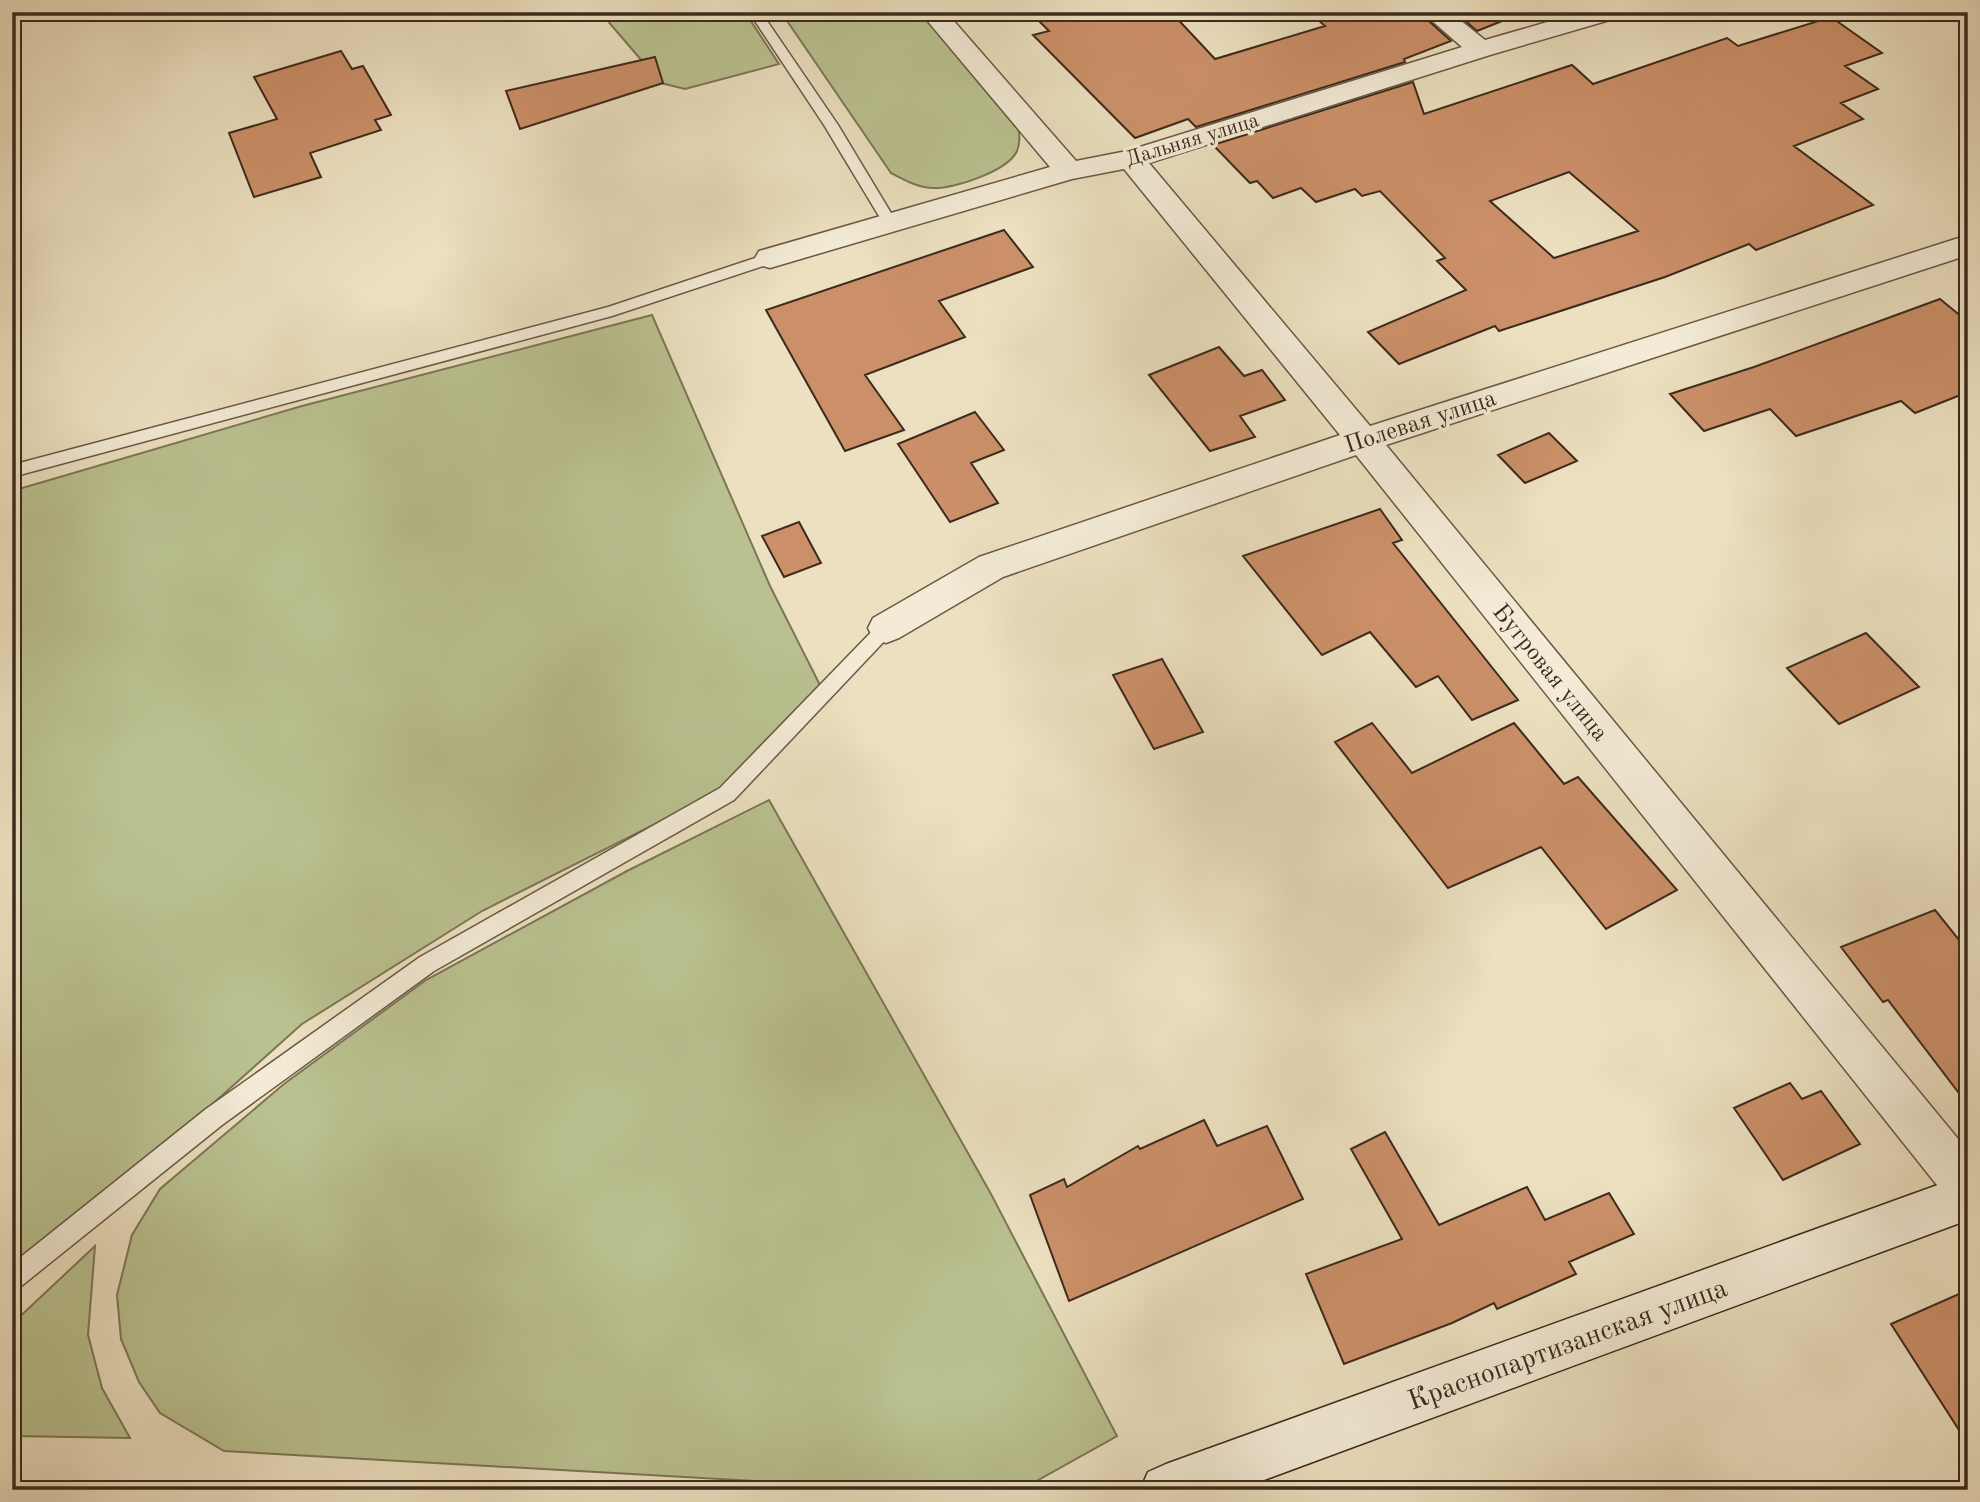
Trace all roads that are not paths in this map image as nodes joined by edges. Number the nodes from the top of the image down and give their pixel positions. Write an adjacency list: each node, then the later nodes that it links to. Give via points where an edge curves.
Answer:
1 (755, 12): 8 (lane)
2 (932, 12): 7 (street)
3 (1434, 12): 5 (street)
4 (1611, 12): 5 (street, Дальняя улица)
5 (1481, 49): 6 (street, Дальняя улица)
6 (1131, 159): 7 (street, Дальняя улица); 11 (street, Бугровая улица)
7 (1069, 171): 8 (street, Дальняя улица)
8 (890, 223): 10 (street, Дальняя улица)
9 (1968, 245): 11 (street, Полевая улица)
10 (770, 258): 12 (lane, via 611,311)
11 (1363, 440): 13 (street, Полевая улица, via 991,567); 14 (street, Бугровая улица)
12 (12, 471)
13 (886, 628): 16 (lane, via 727,794 427,964 214,1116)
14 (1968, 1188)
15 (1968, 1197): 17 (street, Краснопартизанская улица)
16 (12, 1279)
17 (1166, 1490)

